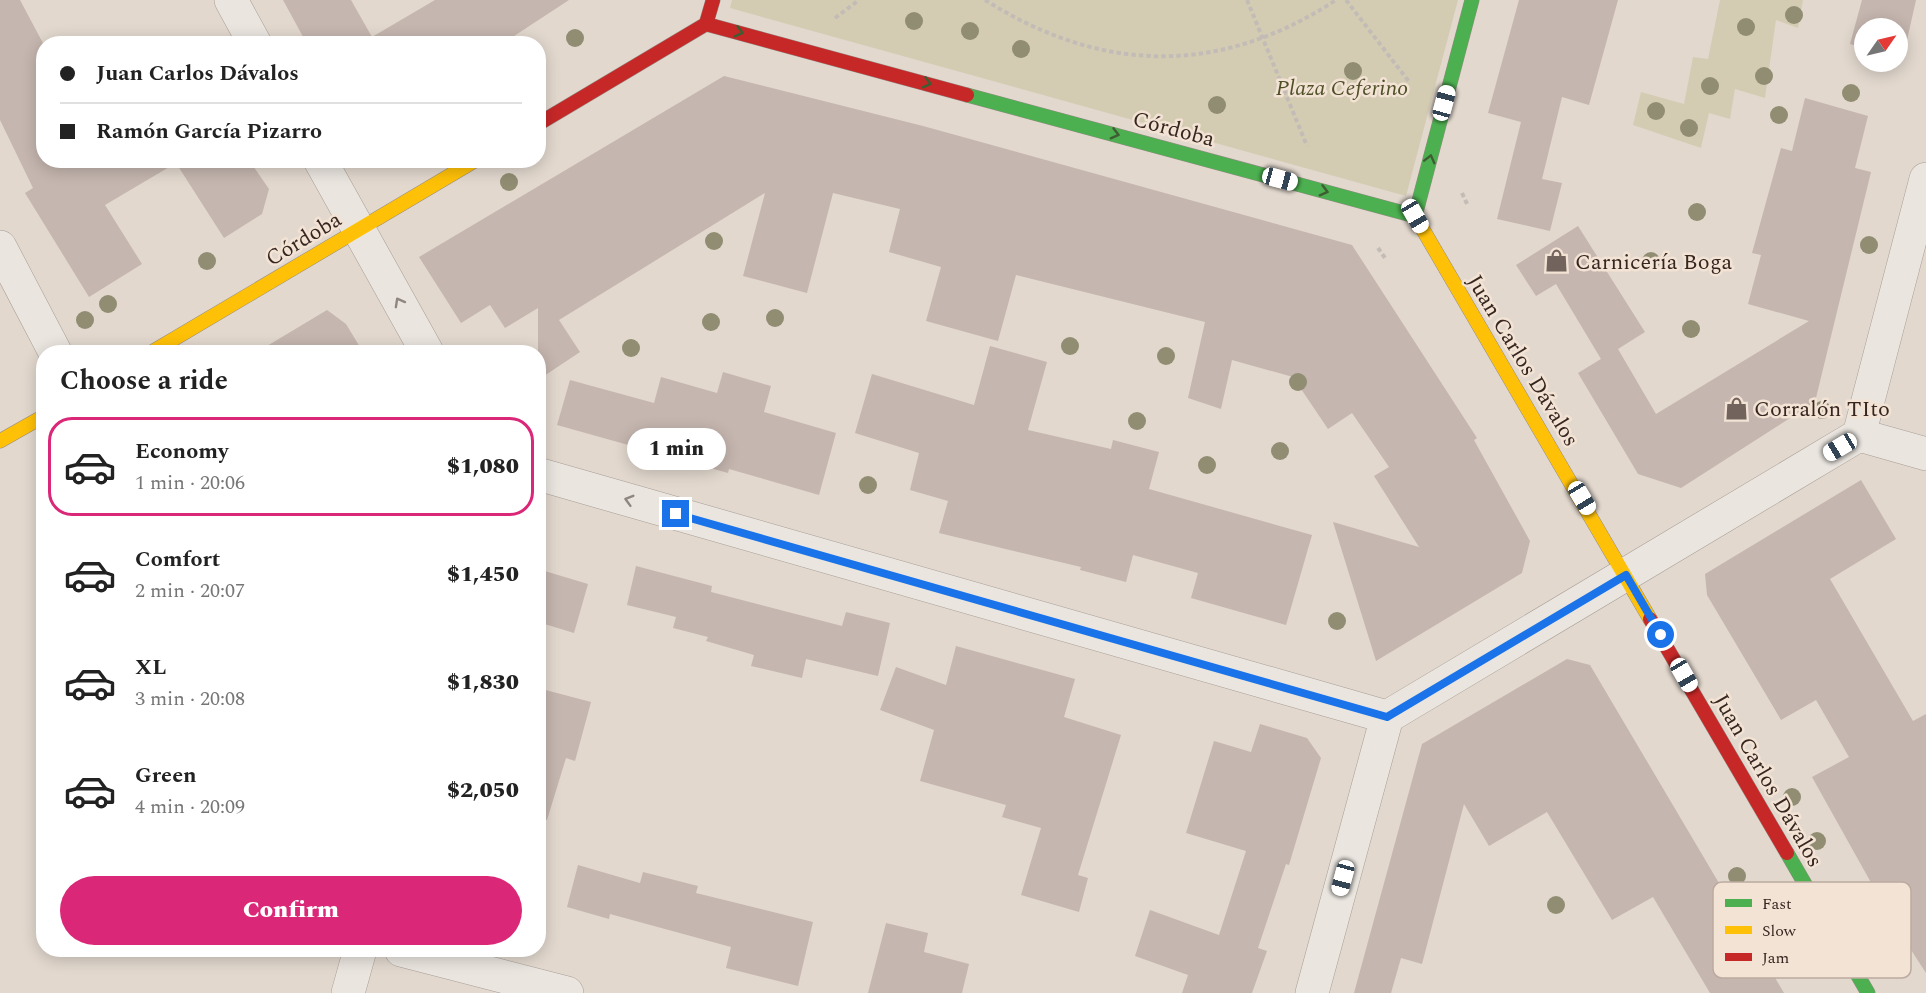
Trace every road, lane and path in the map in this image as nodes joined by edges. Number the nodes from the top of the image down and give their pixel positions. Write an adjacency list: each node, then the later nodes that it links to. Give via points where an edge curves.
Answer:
1 (231, 0): 11 (street)
2 (713, 0): 10 (main road)
3 (859, 0): 9 (path)
4 (985, 0): 12 (path, via 1047,35 1116,54 1187,56)
5 (1247, 0): 12 (path)
6 (1336, 0): 12 (path, via 1304,21)
7 (1346, 0): 13 (path)
8 (1472, 0): 19 (main road, one-way to 8)
9 (830, 23)
10 (706, 24): 14 (main road); 19 (main road, Córdoba, one-way to 19)
11 (251, 36)
12 (1263, 40): 15 (path)
13 (1417, 92)
14 (546, 119)
15 (1310, 154)
16 (324, 168): 20 (street)
17 (463, 168): 20 (main road, Córdoba)
18 (1926, 179): 26 (street)
19 (1415, 216): 30 (main road, Juan Carlos Dávalos)
20 (358, 230): 23 (main road, Córdoba); 24 (street, one-way to 20)
21 (0, 247): 22 (street)
22 (51, 345)
23 (164, 345)
24 (423, 345)
25 (36, 421): 27 (main road)
26 (1859, 435): 28 (street); 30 (street)
27 (0, 441)
28 (1926, 454)
29 (546, 476): 31 (street, one-way to 29)
30 (1626, 575): 31 (street); 32 (main road, Juan Carlos Dávalos)
31 (1387, 717): 38 (street)
32 (1804, 882)
33 (358, 957): 36 (street)
34 (428, 957): 37 (street)
35 (1859, 978): 39 (main road, Juan Carlos Dávalos)
36 (348, 993)
37 (567, 993)
38 (1312, 993)
39 (1868, 993)

